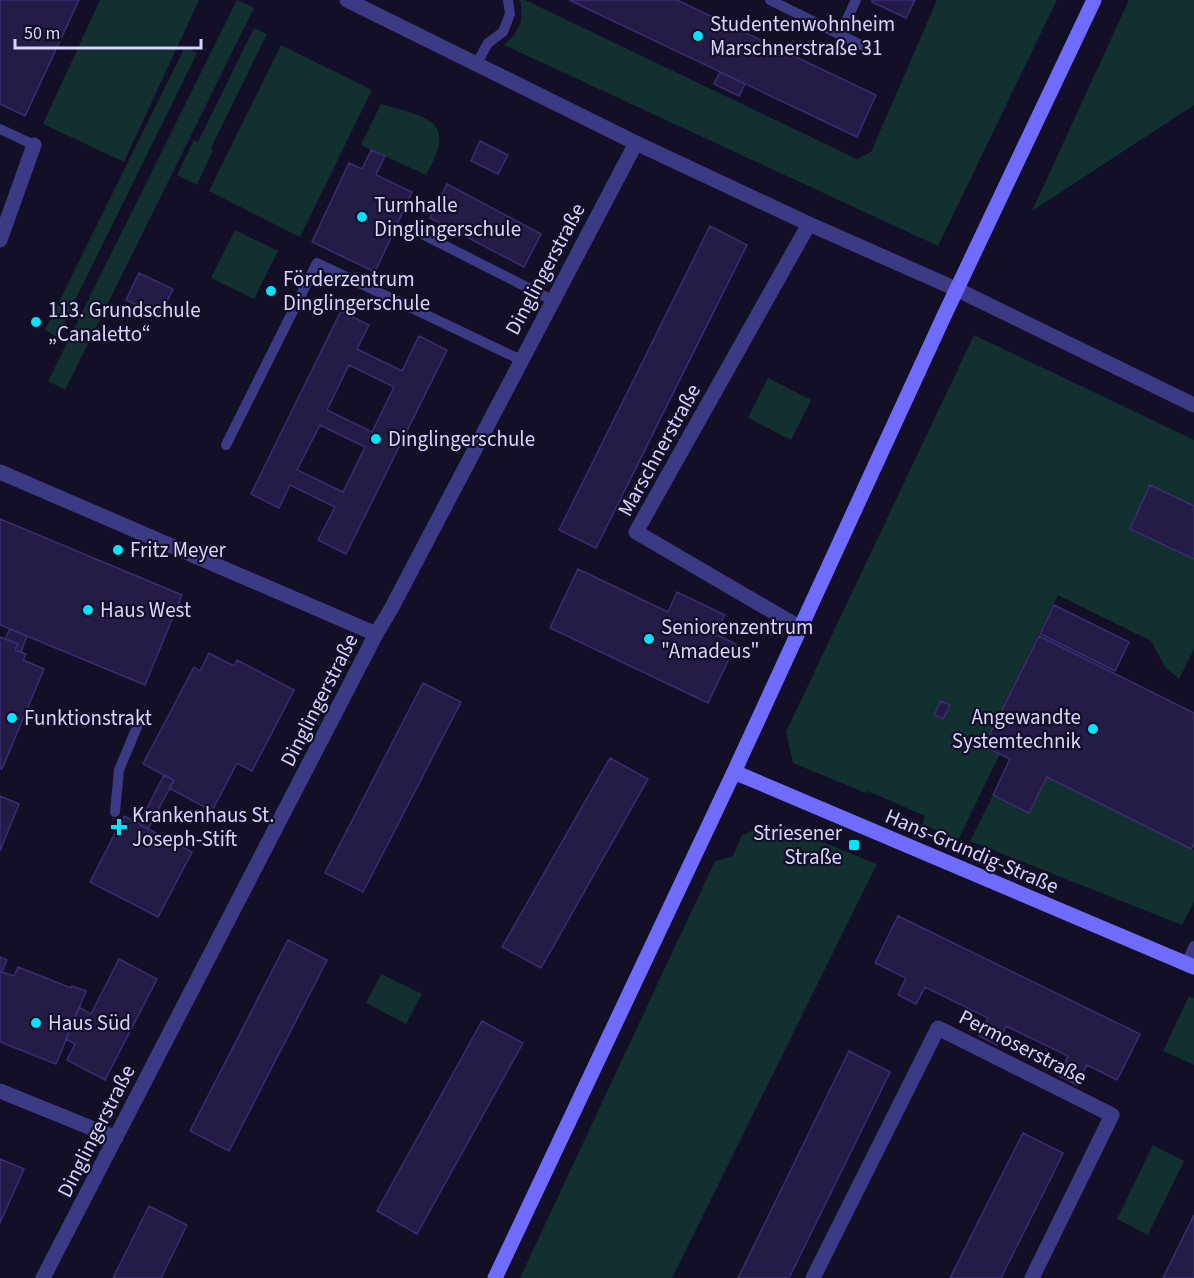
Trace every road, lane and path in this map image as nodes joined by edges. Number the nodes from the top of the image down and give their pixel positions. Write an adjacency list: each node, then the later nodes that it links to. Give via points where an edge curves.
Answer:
1 (347, 0): 8 (street)
2 (508, 0): 8 (lane, via 510,14 503,32 488,43)
3 (770, 0): 6 (lane)
4 (856, 0): 6 (lane)
5 (1094, 0): 15 (main road)
6 (840, 34): 7 (lane)
7 (865, 47)
8 (477, 63): 10 (street)
9 (0, 129): 11 (lane)
10 (636, 142): 12 (street); 16 (street, Dinglingerstraße)
11 (34, 146): 14 (street)
12 (809, 224): 15 (street); 21 (street, Marschnerstraße, via 636,532)
13 (424, 234): 16 (lane)
14 (0, 240)
15 (956, 289): 18 (street); 21 (main road)
16 (552, 300): 17 (street, Dinglingerstraße)
17 (521, 360): 19 (lane, via 317,262); 22 (street, Dinglingerstraße)
18 (1194, 405)
19 (226, 445)
20 (0, 472): 22 (street)
21 (799, 627): 24 (main road)
22 (376, 634): 29 (street, Dinglingerstraße)
23 (137, 727): 25 (lane, via 119,770)
24 (734, 772): 27 (main road, Hans-Grundig-Straße); 31 (main road)
25 (115, 812)
26 (1194, 946): 27 (lane)
27 (1190, 965)
28 (0, 1091): 29 (street)
29 (116, 1138): 30 (street, Dinglingerstraße)
30 (43, 1278)
31 (495, 1278)
32 (813, 1278): 33 (street, Permoserstraße, via 938,1028 1112,1115)
33 (1032, 1278)

